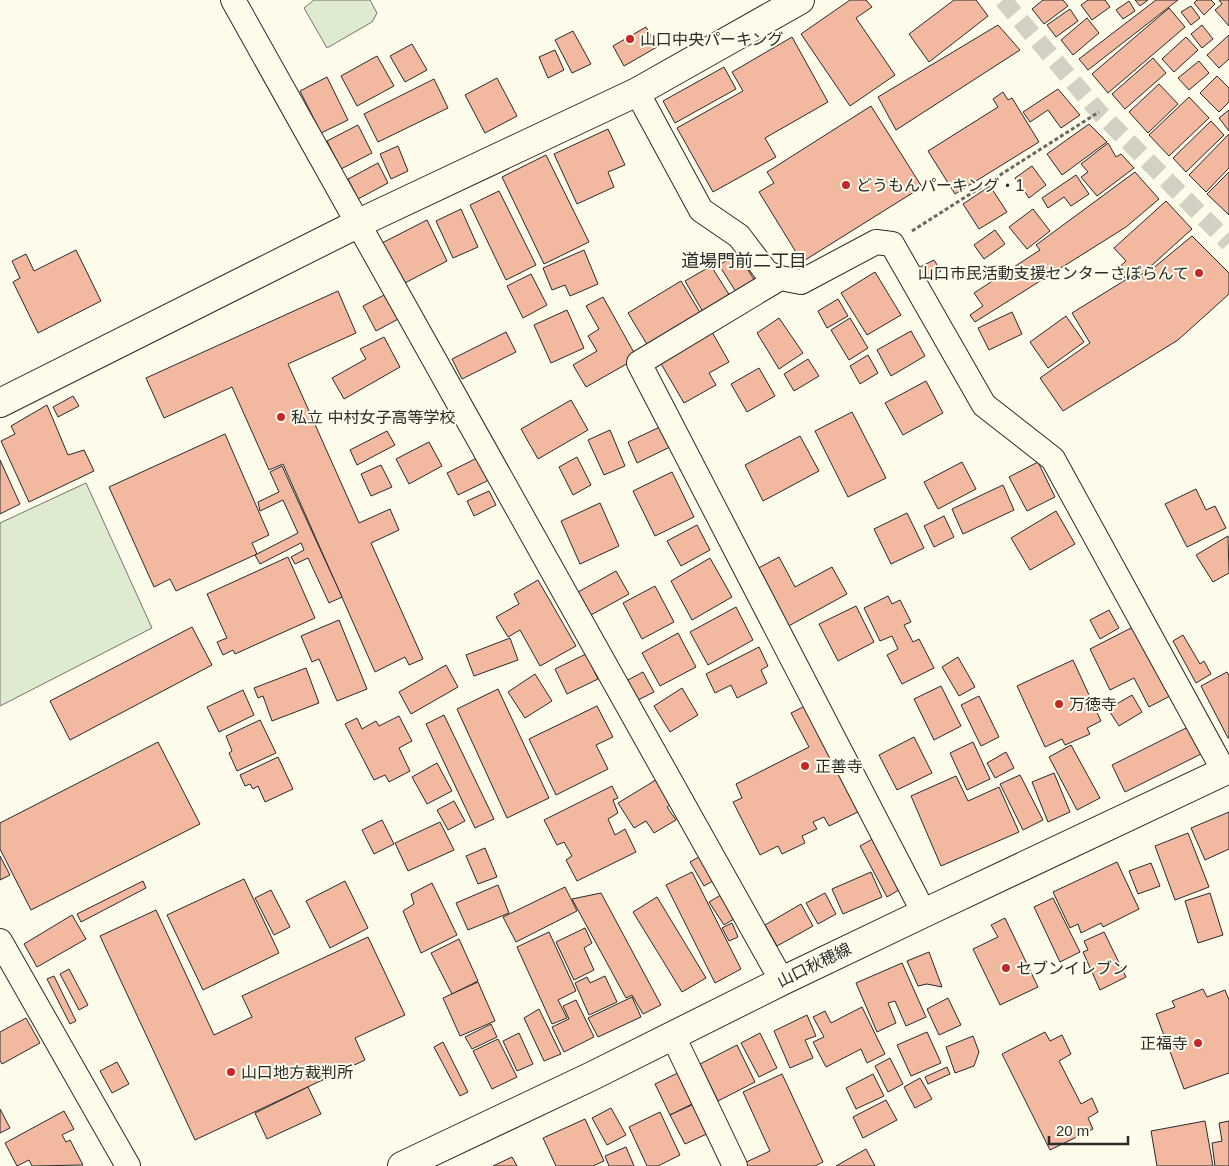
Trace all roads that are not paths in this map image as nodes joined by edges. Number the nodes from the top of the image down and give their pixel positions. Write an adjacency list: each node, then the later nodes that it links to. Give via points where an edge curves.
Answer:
1 (233, 0): 4 (street)
2 (800, 0): 3 (main road)
3 (637, 92): 4 (main road); 5 (street, via 701,210 739,236 767,273)
4 (359, 223): 6 (main road); 10 (street)
5 (780, 278): 7 (street, via 801,282 876,242 892,244 984,405 1053,459); 8 (street, via 639,363)
6 (0, 403)
7 (1227, 770): 8 (main road, 山口秋穂線)
8 (924, 912): 10 (main road, 山口秋穂線)
9 (0, 941): 12 (street)
10 (782, 981): 11 (main road, 山口秋穂線)
11 (673, 1036): 13 (main road, 山口秋穂線); 14 (street)
12 (128, 1166)
13 (402, 1166)
14 (735, 1166)

